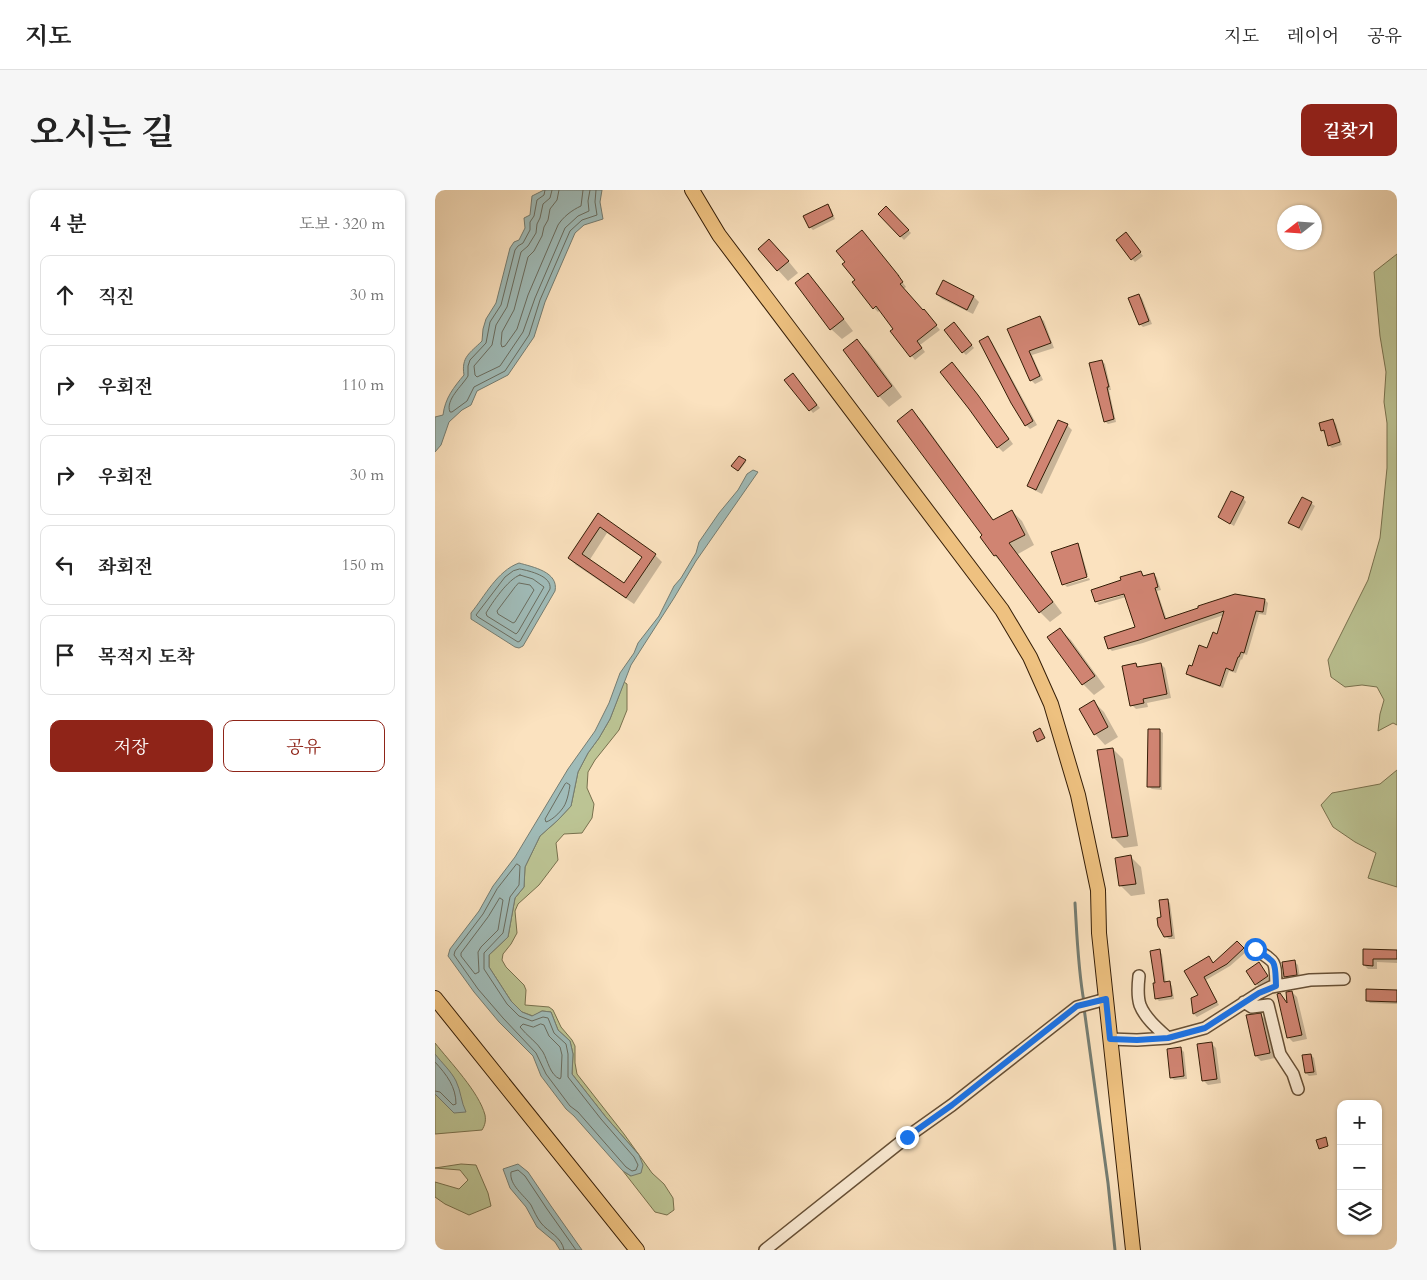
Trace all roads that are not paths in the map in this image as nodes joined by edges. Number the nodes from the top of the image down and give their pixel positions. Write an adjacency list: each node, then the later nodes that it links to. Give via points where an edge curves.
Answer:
1 (692, 190): 7 (main road, via 719,235 1003,610 1029,657 1051,704 1078,794 1098,890)
2 (1255, 949): 5 (street, via 1275,965)
3 (1139, 976): 9 (street, via 1140,1004 1152,1023)
4 (1344, 979): 5 (street)
5 (1276, 986): 8 (street)
6 (435, 998): 12 (main road)
7 (1106, 999): 10 (main road); 13 (street, via 1077,1006)
8 (1244, 1002): 9 (street, via 1205,1028); 11 (street, via 1252,1007 1268,1005 1280,1054)
9 (1168, 1038): 10 (street)
10 (1110, 1039): 14 (main road)
11 (1299, 1090)
12 (637, 1250)
13 (765, 1250)
14 (1133, 1250)

